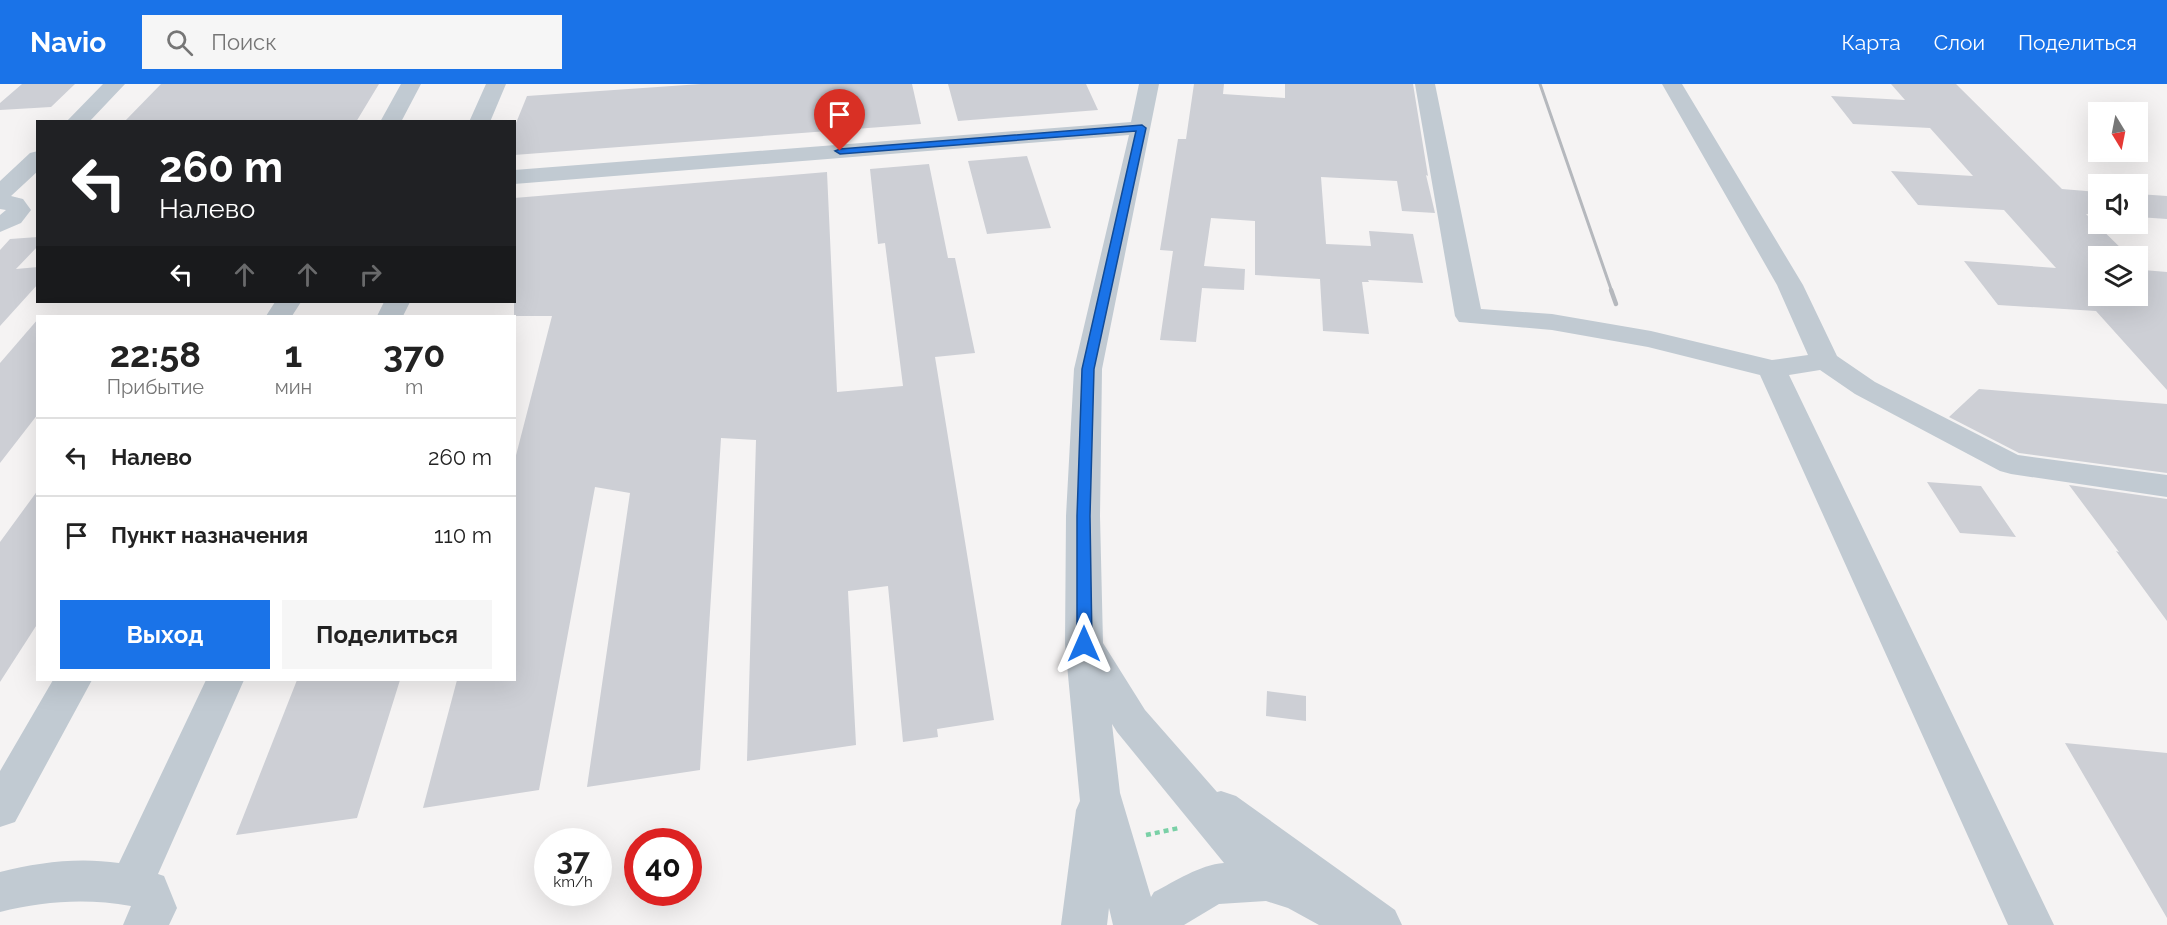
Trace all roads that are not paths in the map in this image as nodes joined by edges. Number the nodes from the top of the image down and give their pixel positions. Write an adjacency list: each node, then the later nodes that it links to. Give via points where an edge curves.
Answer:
1 (115, 84): 7 (street)
2 (411, 84): 8 (street)
3 (496, 84): 9 (street)
4 (1149, 84): 10 (street)
5 (1425, 84): 15 (street, via 1469,316 1552,322 1651,339)
6 (1672, 84): 14 (street, via 1790,285)
7 (78, 120)
8 (391, 120)
9 (480, 120)
10 (1142, 128): 12 (street); 17 (street, via 1088,369)
11 (36, 160): 13 (street)
12 (516, 177)
13 (0, 194)
14 (1825, 361): 15 (street); 16 (street, via 1864,388 2011,464)
15 (1772, 369): 32 (street)
16 (2167, 486)
17 (1084, 644): 20 (street, via 1131,722); 21 (street)
18 (73, 681): 22 (street)
19 (225, 681): 24 (street)
20 (1174, 774): 23 (street); 31 (street)
21 (1099, 793): 27 (street); 28 (street)
22 (0, 809)
23 (1266, 881): 29 (street, via 1214,884 1170,907); 30 (street, via 1300,891 1332,909)
24 (131, 885): 25 (street, via 118,881 63,880); 26 (street, via 148,890 153,908)
25 (0, 892)
26 (146, 925)
27 (1084, 925)
28 (1136, 925)
29 (1157, 925)
30 (1348, 925)
31 (1379, 925)
32 (2031, 925)

